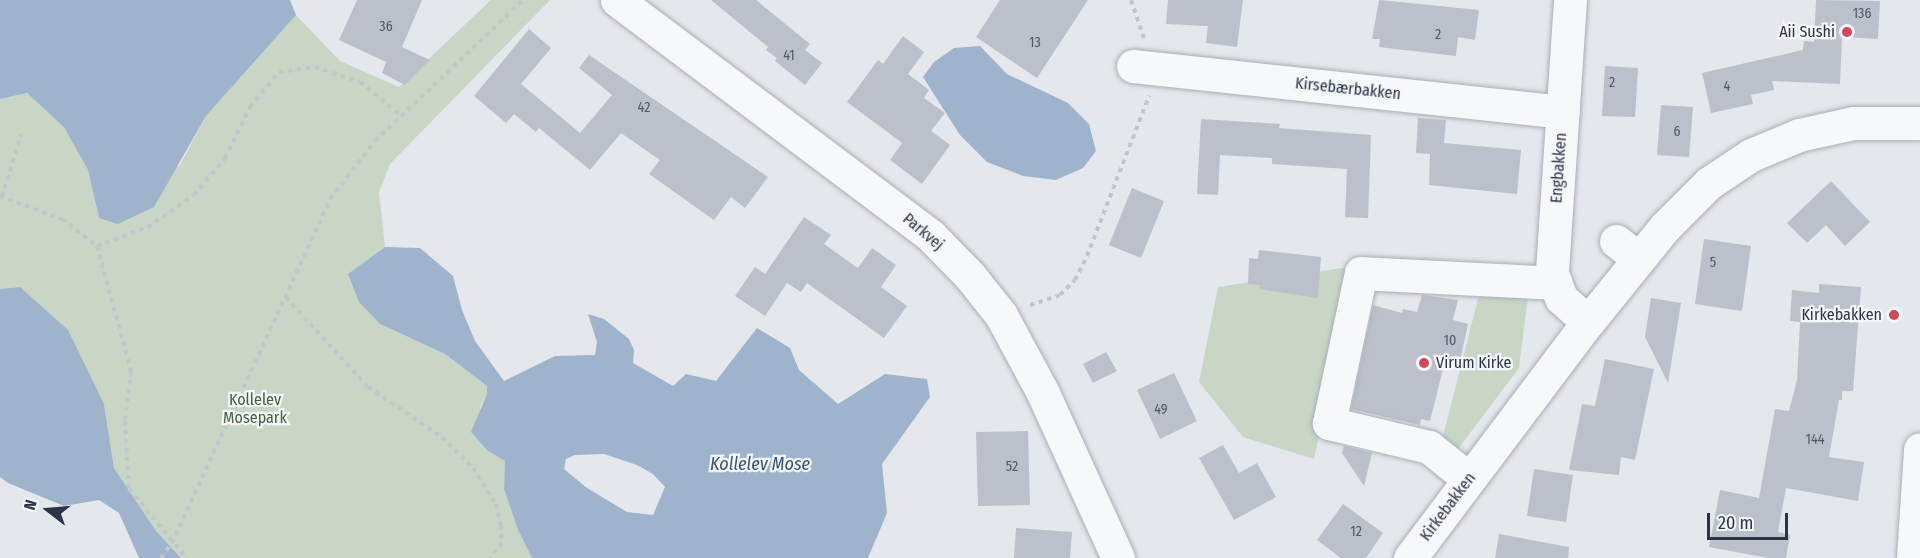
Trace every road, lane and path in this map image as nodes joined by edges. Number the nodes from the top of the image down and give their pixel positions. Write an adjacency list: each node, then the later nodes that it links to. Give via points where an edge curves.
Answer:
1 (523, 0): 7 (path)
2 (617, 0): 14 (street, Parkvej, via 931,236)
3 (1131, 0): 5 (path)
4 (1570, 0): 6 (street, Engbakken)
5 (1144, 67): 6 (street, Kirsebærbakken); 14 (path, via 1152,90 1075,280 1060,295)
6 (1563, 112): 12 (street, Engbakken, via 1552,274)
7 (402, 116): 11 (path, via 360,82 315,67 279,72 250,107 225,158 194,195 148,227); 13 (path, via 375,141 330,200)
8 (1920, 123): 15 (street, Kirkebakken, via 1853,123 1799,135 1751,155 1709,183 1665,227 1627,250)
9 (21, 134): 10 (path)
10 (1, 197): 11 (path, via 62,219)
11 (97, 246): 18 (path, via 132,371 125,421 129,489)
12 (1556, 283): 15 (street, Engbakken, via 1561,298); 17 (street, via 1361,273 1329,423 1429,447)
13 (286, 297): 18 (path); 21 (path, via 368,387 442,437 473,468 496,504 501,525 502,543)
14 (1001, 315): 22 (street, Parkvej, via 1042,391)
15 (1588, 322): 17 (street, Kirkebakken)
16 (1920, 449): 24 (street)
17 (1469, 479): 23 (street, Kirkebakken)
18 (172, 543): 19 (path); 20 (path)
19 (161, 558)
20 (187, 558)
21 (490, 558)
22 (1118, 558)
23 (1410, 558)
24 (1913, 558)

